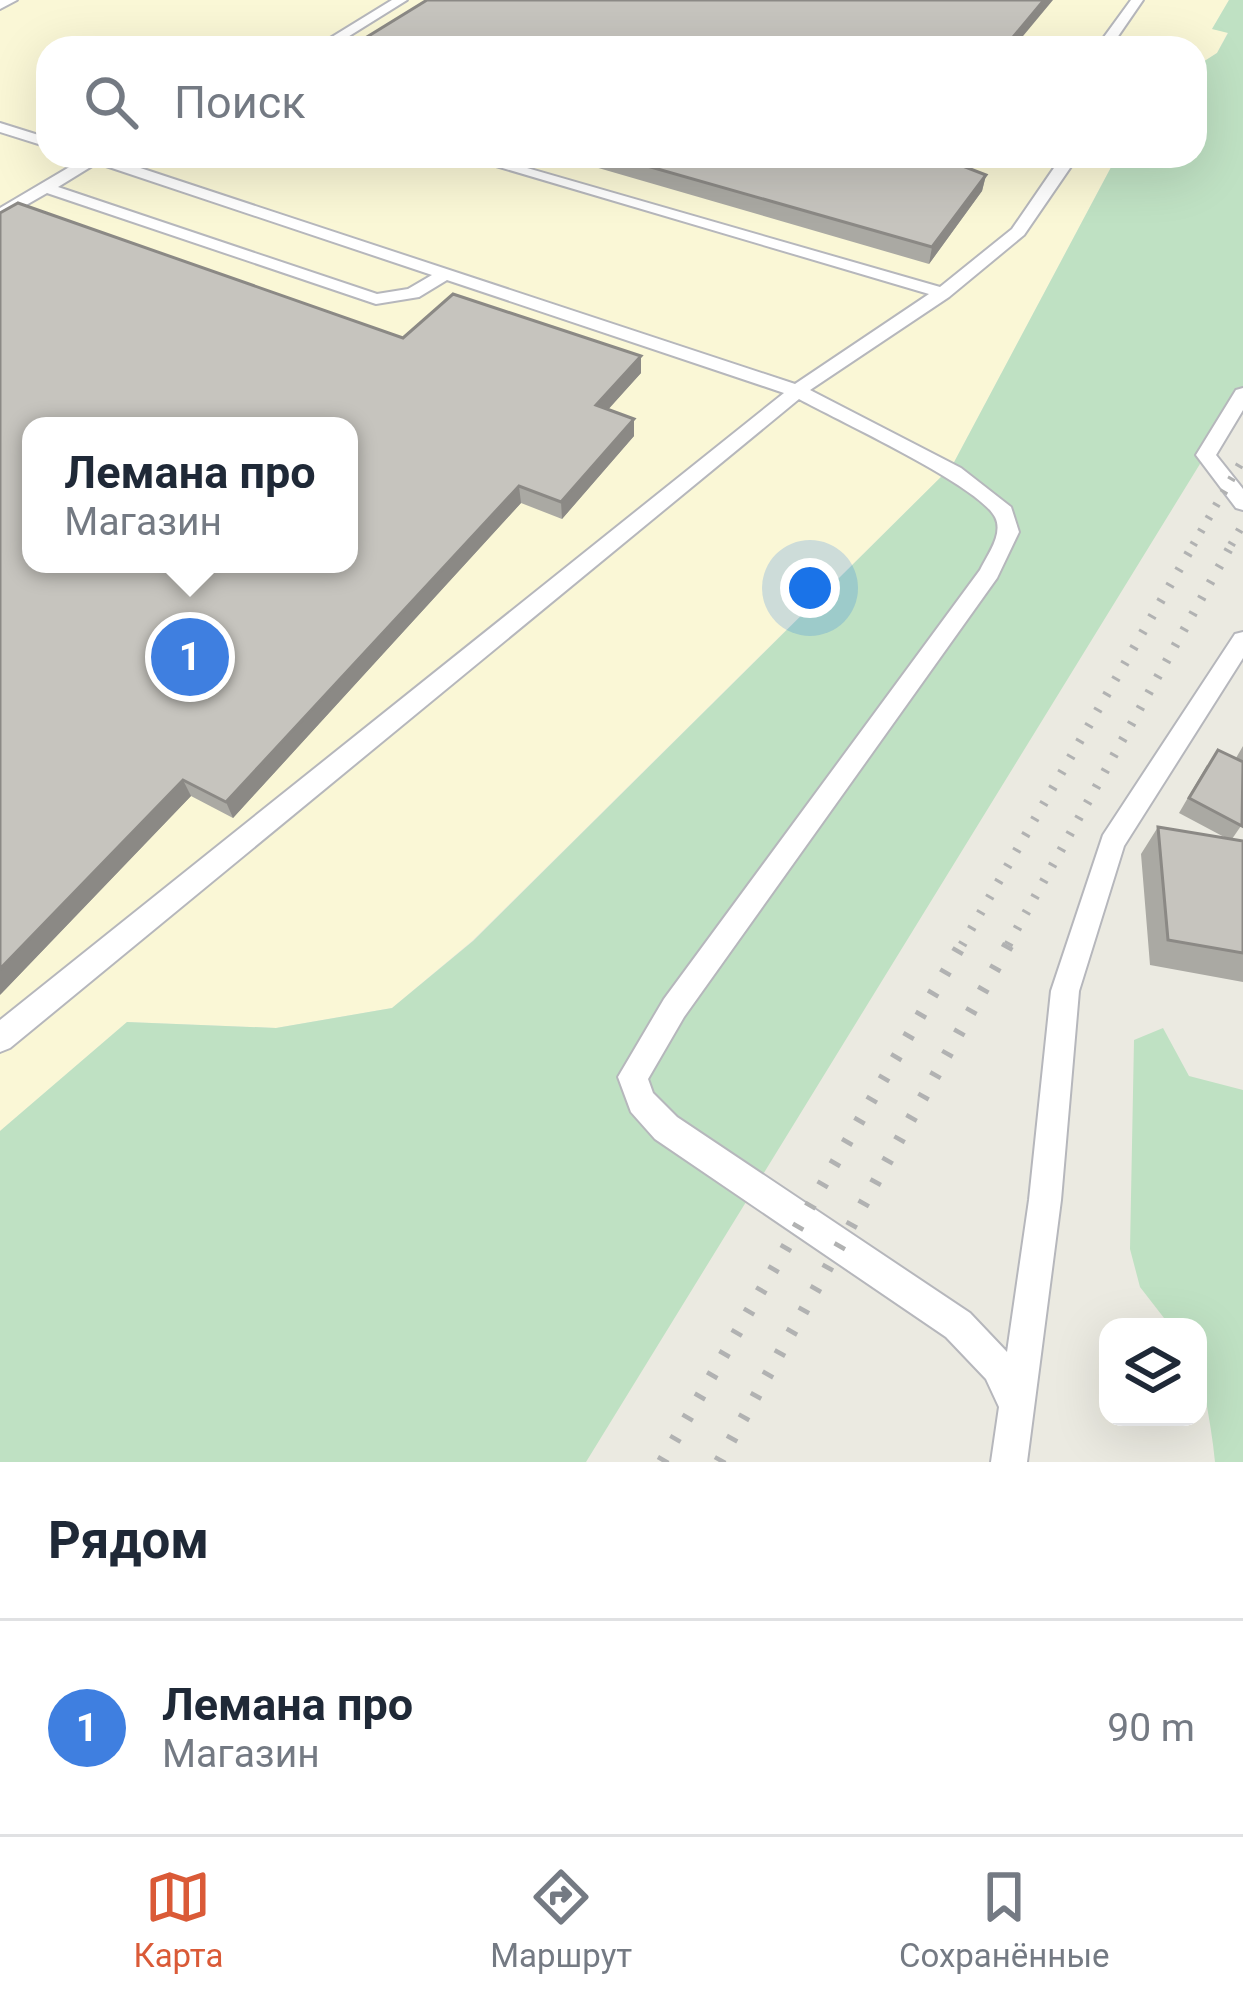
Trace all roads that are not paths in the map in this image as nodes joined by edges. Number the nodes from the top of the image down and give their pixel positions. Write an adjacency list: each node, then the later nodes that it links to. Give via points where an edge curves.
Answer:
1 (11, 0): 4 (lane)
2 (400, 0): 5 (lane)
3 (1137, 0): 6 (lane)
4 (0, 5)
5 (341, 36)
6 (1111, 36)
7 (0, 127): 8 (lane)
8 (36, 138)
9 (76, 168): 13 (lane)
10 (128, 168): 15 (lane)
11 (511, 168): 16 (lane)
12 (1062, 168): 16 (lane, via 1018,232)
13 (46, 188): 14 (lane); 15 (lane, via 376,299 413,293)
14 (0, 215)
15 (448, 273): 17 (lane)
16 (943, 293): 17 (lane)
17 (797, 392): 21 (lane); 22 (lane, via 954,473 1004,512 1009,532 989,573 674,1008 633,1077 642,1102 666,1128 958,1325 998,1367)
18 (1243, 394): 19 (lane, via 1206,455)
19 (1243, 503)
20 (1243, 640): 22 (lane, via 1112,843 1065,991)
21 (0, 1038)
22 (1016, 1406): 23 (lane)
23 (1009, 1462)

